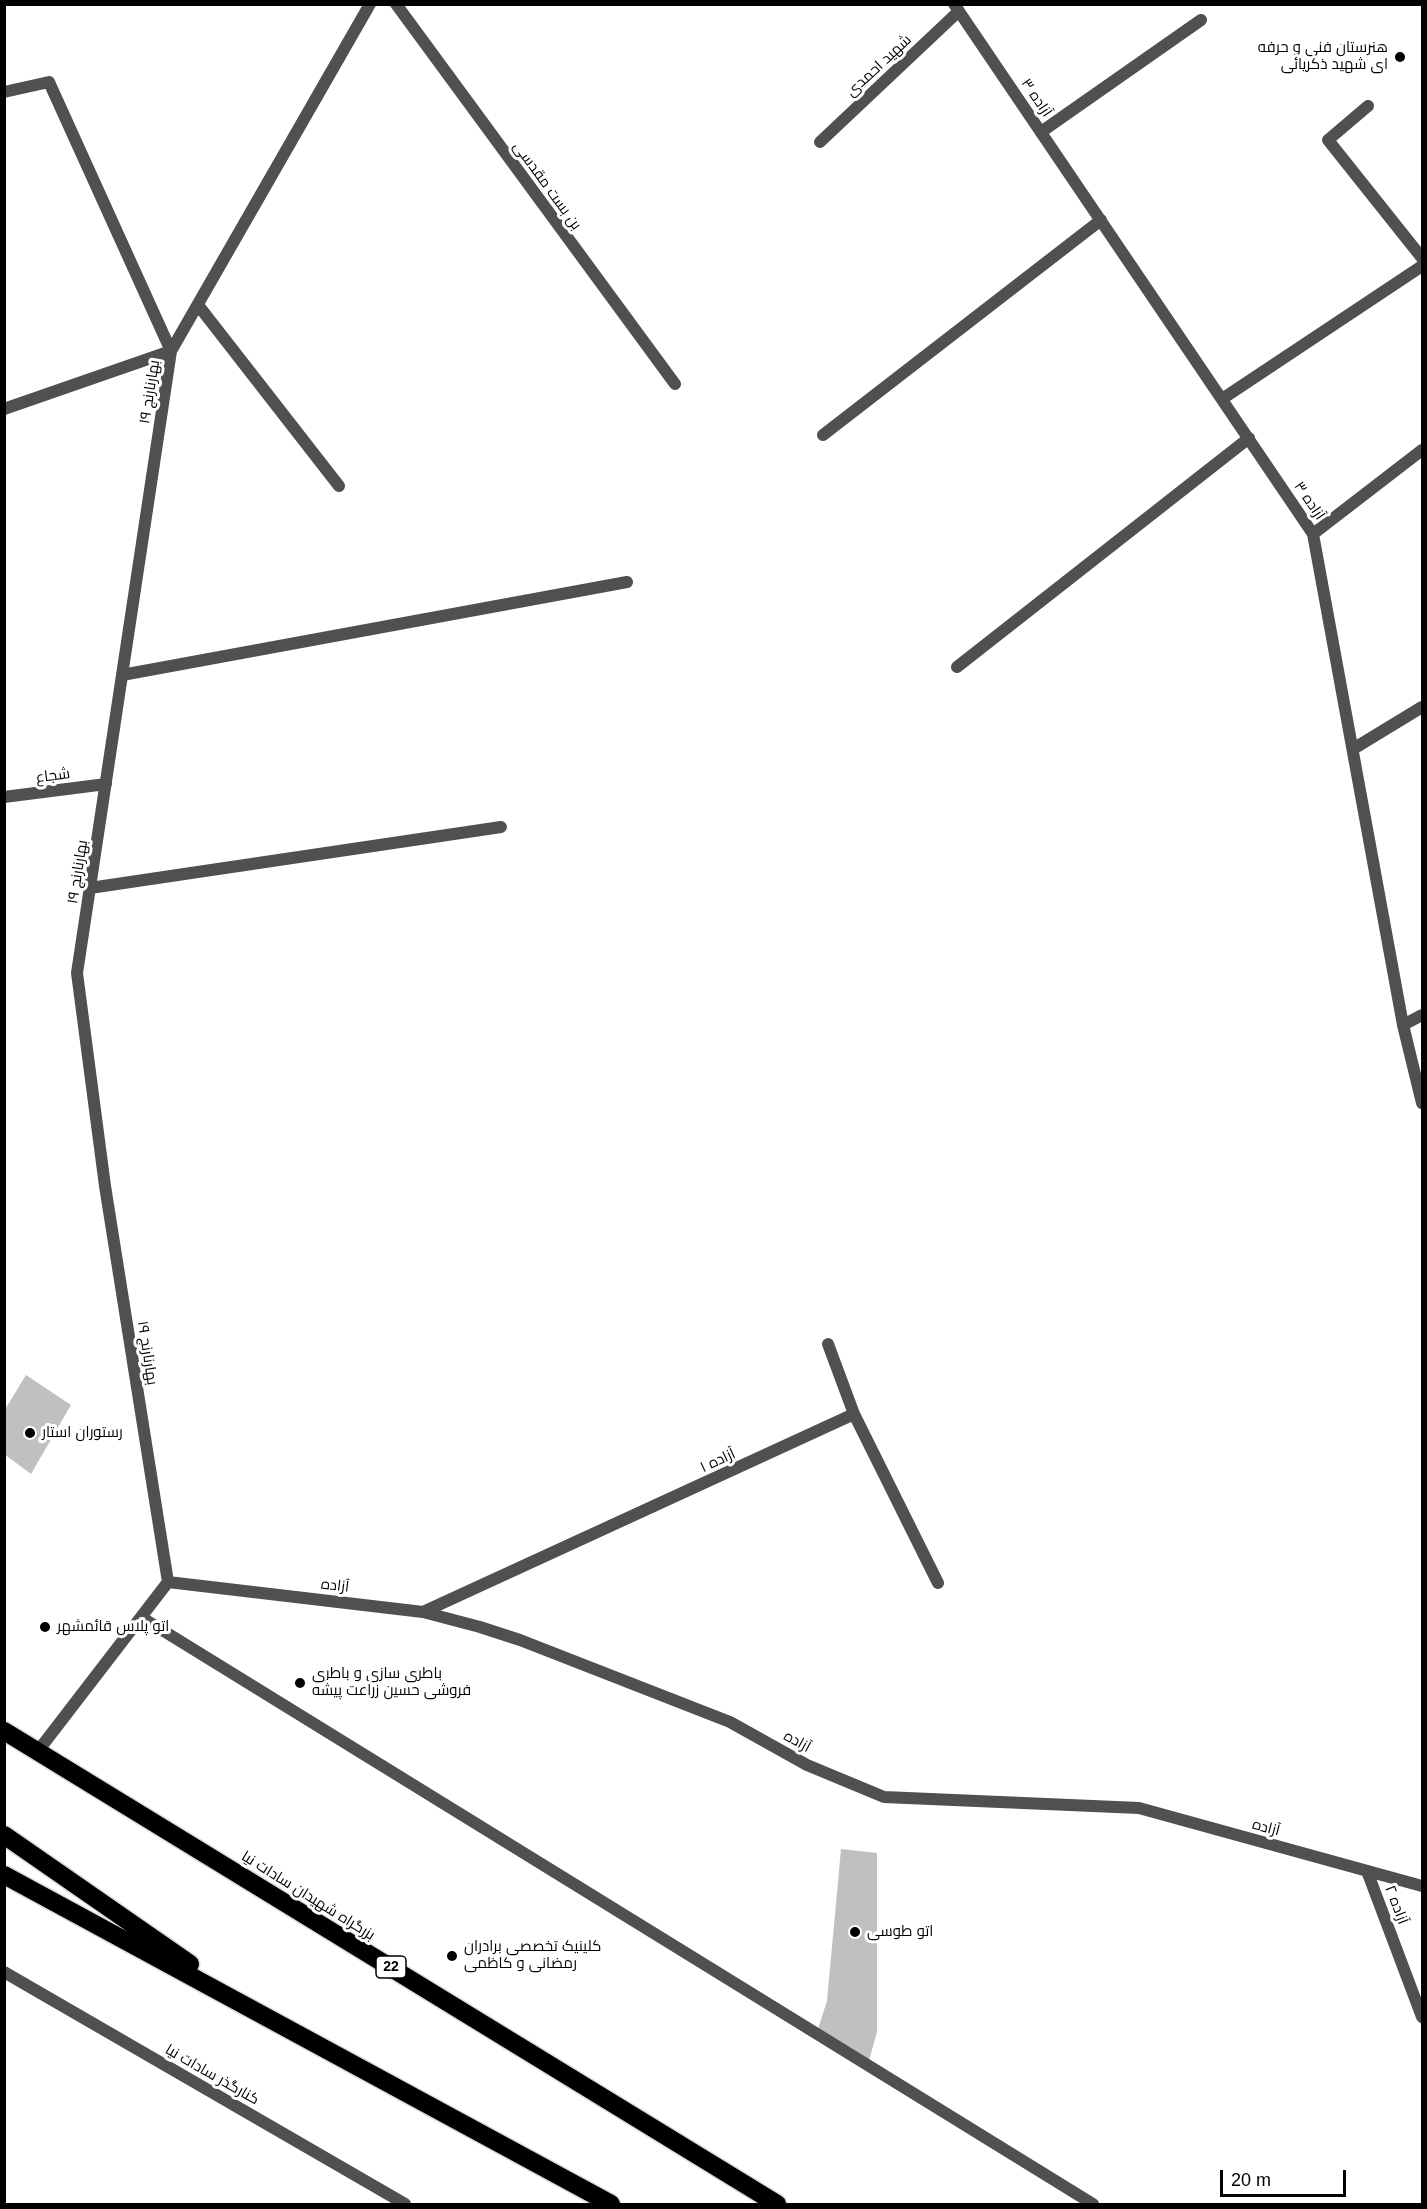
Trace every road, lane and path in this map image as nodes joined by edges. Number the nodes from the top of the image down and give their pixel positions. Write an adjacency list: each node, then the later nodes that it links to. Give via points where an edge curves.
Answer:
1 (370, 4): 12 (street, بهارنارنج ۱۹)
2 (396, 4): 14 (street, بن بست مقدسی)
3 (956, 8): 7 (street, آزاده ۳); 8 (street, شهید احمدی)
4 (1201, 21): 7 (street)
5 (4, 92): 13 (street, via 50,82)
6 (1368, 106): 10 (street, via 1328,140)
7 (1041, 132): 9 (street, آزاده ۳)
8 (820, 142)
9 (1101, 220): 15 (street, آزاده ۳); 17 (street)
10 (1422, 258)
11 (1422, 266): 15 (street)
12 (198, 305): 13 (street, بهارنارنج ۱۹); 20 (street)
13 (171, 351): 16 (street); 24 (street, بهارنارنج ۱۹)
14 (675, 384)
15 (1222, 399): 18 (street, آزاده ۳)
16 (4, 409)
17 (823, 435)
18 (1249, 438): 21 (street, آزاده ۳); 23 (street)
19 (1422, 450): 21 (street)
20 (339, 486)
21 (1314, 534): 26 (street, آزاده ۳)
22 (627, 582): 24 (street)
23 (957, 667)
24 (122, 675): 27 (street, بهارنارنج ۱۹)
25 (1422, 707): 26 (street)
26 (1353, 749): 32 (street, آزاده ۳)
27 (106, 784): 28 (street, شجاع); 30 (street, بهارنارنج ۱۹)
28 (4, 797)
29 (501, 827): 30 (street)
30 (90, 888): 36 (street, بهارنارنج ۱۹, via 77,973 105,1186)
31 (1422, 1015): 32 (street)
32 (1403, 1025): 33 (street, آزاده ۳)
33 (1422, 1103)
34 (828, 1344): 35 (street)
35 (854, 1414): 37 (street); 38 (street, آزاده ۱)
36 (168, 1582): 38 (street, آزاده); 39 (street)
37 (938, 1583)
38 (423, 1612): 43 (street, آزاده, via 520,1640 719,1717 807,1765 884,1797 1139,1808)
39 (141, 1617): 41 (street); 52 (street)
40 (4, 1731): 41 (highway, بزرگراه شهیدان سادات نیا / 22)
41 (38, 1751): 51 (highway, بزرگراه شهیدان سادات نیا / 22)
42 (4, 1835): 47 (highway)
43 (1368, 1871): 45 (street, آزاده); 48 (street, آزاده ۲)
44 (4, 1875): 47 (highway)
45 (1422, 1886)
46 (4, 1972): 49 (street, کنارگذر سادات نیا)
47 (262, 2015): 50 (highway)
48 (1422, 2017)
49 (405, 2205)
50 (611, 2205)
51 (777, 2205)
52 (1093, 2205)

